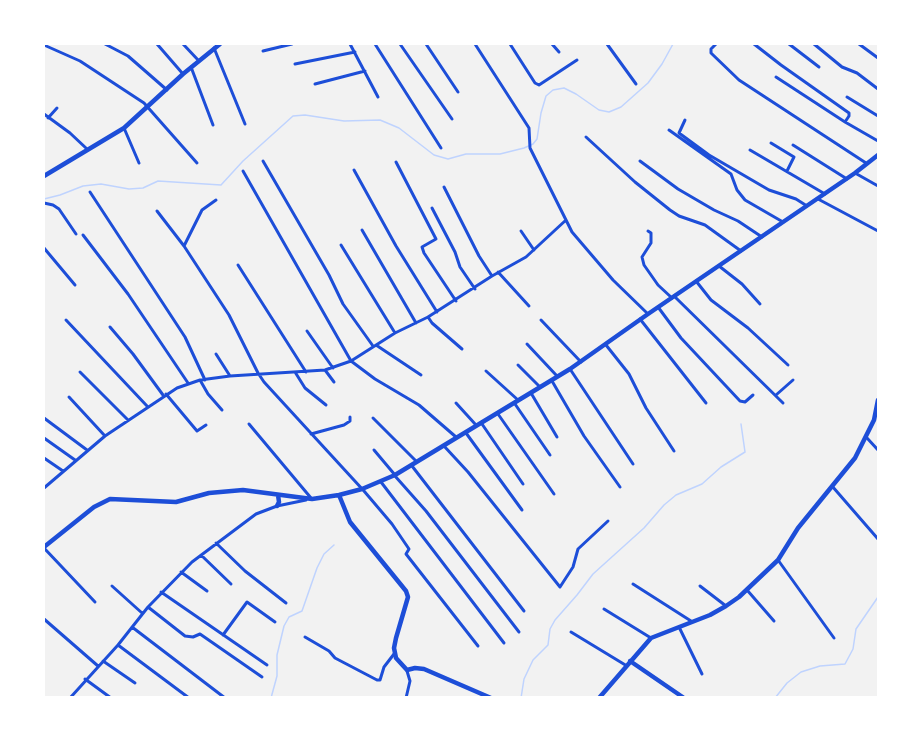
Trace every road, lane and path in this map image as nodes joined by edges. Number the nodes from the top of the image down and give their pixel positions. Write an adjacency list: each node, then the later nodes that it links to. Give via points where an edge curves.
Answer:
1 (105, 44): 36 (street, via 128,56)
2 (157, 44): 31 (street)
3 (183, 44): 26 (street)
4 (220, 44): 20 (street)
5 (292, 44): 21 (street)
6 (350, 44): 22 (street)
7 (375, 44): 56 (street)
8 (400, 44): 45 (street)
9 (426, 44): 37 (street)
10 (475, 44): 82 (street, via 529,128 530,146)
11 (510, 44): 25 (street, via 539,85)
12 (552, 44): 23 (street)
13 (607, 44): 34 (street)
14 (716, 44): 65 (street, via 711,52 739,81)
15 (754, 44): 47 (street, via 849,113)
16 (789, 44): 29 (street)
17 (814, 44): 35 (street)
18 (859, 44): 24 (street)
19 (44, 45): 41 (street, via 98,71)
20 (214, 48): 26 (street); 48 (street)
21 (263, 51)
22 (355, 52): 27 (street); 30 (street)
23 (559, 52)
24 (879, 58)
25 (577, 60)
26 (199, 61): 28 (street)
27 (295, 64)
28 (191, 67): 31 (street); 49 (street)
29 (819, 67)
30 (365, 71): 33 (street); 38 (street)
31 (183, 74): 36 (street)
32 (776, 77): 47 (street)
33 (315, 84)
34 (636, 84)
35 (879, 89)
36 (167, 90): 41 (street)
37 (458, 92)
38 (378, 97)
39 (847, 97): 43 (street)
40 (57, 108): 44 (street)
41 (148, 108): 50 (street); 64 (street)
42 (44, 114): 44 (street)
43 (879, 116)
44 (48, 118): 57 (street)
45 (452, 119)
46 (685, 120): 79 (street, via 679,133 709,155 769,190)
47 (845, 122): 53 (street)
48 (245, 124)
49 (213, 125)
50 (124, 128): 57 (street); 63 (street)
51 (669, 130): 83 (street, via 731,174 745,200)
52 (586, 137): 95 (street, via 670,210 705,225)
53 (879, 141)
54 (771, 143): 68 (street, via 794,157)
55 (793, 145): 71 (street)
56 (441, 148)
57 (87, 149): 70 (street)
58 (750, 150): 68 (street)
59 (879, 155): 65 (street)
60 (263, 161): 120 (street, via 343,304)
61 (640, 161): 90 (street, via 678,189)
62 (396, 162): 104 (street, via 436,239 422,247 424,253)
63 (139, 163)
64 (197, 164)
65 (868, 164): 69 (street)
66 (354, 170): 108 (street)
67 (243, 171): 123 (street)
68 (787, 171): 75 (street)
69 (855, 173): 71 (street); 72 (street)
70 (44, 176)
71 (847, 179): 75 (street)
72 (879, 186)
73 (444, 187): 99 (street)
74 (90, 192): 139 (street, via 184,337)
75 (825, 194): 76 (street)
76 (818, 199): 79 (street); 87 (street)
77 (216, 200): 92 (street, via 204,208)
78 (44, 203): 88 (street, via 59,209)
79 (807, 206): 83 (street)
80 (432, 208): 102 (street, via 459,267)
81 (157, 211): 92 (street)
82 (566, 220): 94 (street); 109 (street, via 613,280)
83 (783, 222): 90 (street)
84 (362, 230): 114 (street)
85 (521, 231): 94 (street)
86 (648, 231): 103 (street, via 651,243 642,257 644,265 658,285)
87 (879, 231)
88 (76, 234)
89 (83, 235): 143 (street)
90 (762, 237): 95 (street)
91 (341, 245): 117 (street)
92 (184, 246): 134 (street, via 229,315)
93 (44, 248): 101 (street)
94 (534, 250): 98 (street)
95 (741, 251): 97 (street)
96 (238, 265): 133 (street)
97 (719, 266): 100 (street); 105 (street)
98 (498, 272): 99 (street); 106 (street)
99 (492, 276): 102 (street)
100 (696, 281): 103 (street); 126 (street, via 711,300)
101 (75, 285)
102 (475, 289): 104 (street)
103 (673, 297): 107 (street); 148 (street)
104 (456, 301): 108 (street)
105 (760, 304)
106 (529, 306)
107 (658, 307): 109 (street); 147 (street, via 681,338 740,401 745,402)
108 (437, 312): 110 (street)
109 (648, 314): 111 (street)
110 (428, 317): 114 (street); 121 (street)
111 (640, 319): 119 (street); 153 (street)
112 (66, 320): 156 (street)
113 (541, 320): 124 (street)
114 (416, 323): 117 (street)
115 (110, 327): 146 (street)
116 (307, 331): 127 (street)
117 (395, 333): 120 (street)
118 (527, 344): 137 (street)
119 (606, 345): 124 (street); 177 (street, via 629,374)
120 (374, 346): 123 (street); 135 (street)
121 (462, 349)
122 (216, 354): 136 (street)
123 (351, 361): 127 (street); 171 (street, via 419,405)
124 (580, 362): 128 (street)
125 (518, 365): 144 (street)
126 (788, 365)
127 (333, 368): 129 (street)
128 (570, 369): 137 (street); 182 (street)
129 (325, 370): 133 (street); 142 (street)
130 (486, 371): 152 (street)
131 (80, 372): 162 (street)
132 (295, 372): 133 (street); 134 (street); 155 (street, via 305,388)
133 (306, 372)
134 (258, 373): 136 (street); 167 (street)
135 (421, 375)
136 (231, 376): 139 (street)
137 (558, 377): 141 (street)
138 (200, 380): 139 (street); 143 (street); 157 (street)
139 (205, 380)
140 (793, 380): 148 (street)
141 (552, 381): 144 (street); 188 (street)
142 (334, 382)
143 (188, 383): 146 (street)
144 (541, 388): 145 (street)
145 (531, 393): 152 (street); 169 (street)
146 (165, 394): 156 (street); 164 (street, via 197,431)
147 (753, 395)
148 (776, 395): 154 (street)
149 (69, 398): 168 (street)
150 (879, 400): 172 (street)
151 (456, 403): 165 (street)
152 (517, 403): 158 (street); 178 (street)
153 (705, 403)
154 (783, 403)
155 (326, 405)
156 (147, 406): 162 (street)
157 (222, 410)
158 (498, 414): 165 (street); 191 (street)
159 (350, 417): 167 (street, via 344,425)
160 (44, 418): 174 (street)
161 (373, 418): 181 (street)
162 (128, 420): 168 (street)
163 (249, 424): 194 (street)
164 (206, 425)
165 (480, 425): 166 (street); 186 (street)
166 (466, 433): 171 (street); 196 (street)
167 (311, 434): 190 (street)
168 (105, 436): 174 (street)
169 (557, 437)
170 (44, 438): 180 (street)
171 (457, 438): 173 (street)
172 (867, 438): 176 (street); 187 (street)
173 (444, 446): 181 (street); 197 (street, via 560,587 573,567 578,549)
174 (87, 450): 180 (street)
175 (374, 450): 184 (street)
176 (879, 450)
177 (674, 451)
178 (550, 455)
179 (44, 458): 183 (street)
180 (75, 460): 183 (street)
181 (415, 464): 184 (street); 216 (street)
182 (633, 464)
183 (63, 471): 189 (street)
184 (395, 475): 185 (street); 224 (street)
185 (381, 481): 190 (street); 230 (street)
186 (523, 484)
187 (832, 486): 198 (street); 202 (street)
188 (620, 487)
189 (44, 488)
190 (362, 489): 193 (street); 232 (street, via 404,541 409,549 406,554)
191 (554, 494)
192 (278, 495): 194 (street); 195 (street); 200 (street, via 229,490 170,502 110,499 94,507)
193 (339, 495): 194 (street); 233 (street, via 350,522 406,591 408,597)
194 (310, 500): 195 (street)
195 (277, 507): 199 (street, via 256,514)
196 (522, 510)
197 (608, 521)
198 (879, 539)
199 (216, 543): 201 (street); 212 (street)
200 (44, 548): 211 (street)
201 (201, 555): 203 (street); 204 (street)
202 (778, 560): 208 (street); 229 (street)
203 (182, 572): 209 (street); 210 (street)
204 (231, 584)
205 (633, 584): 221 (street)
206 (112, 586): 217 (street)
207 (700, 586): 213 (street)
208 (747, 590): 213 (street); 219 (street)
209 (207, 591)
210 (161, 592): 214 (street); 226 (street)
211 (95, 602)
212 (286, 603)
213 (726, 606): 221 (street)
214 (148, 607): 217 (street); 240 (street, via 185,636 201,634)
215 (604, 609): 228 (street)
216 (524, 611)
217 (142, 613): 222 (street)
218 (44, 619): 237 (street)
219 (774, 621)
220 (275, 622): 226 (street, via 247,602)
221 (693, 622): 223 (street)
222 (132, 627): 231 (street); 247 (street)
223 (679, 627): 228 (street); 239 (street)
224 (519, 632)
225 (571, 632): 235 (street)
226 (223, 635): 236 (street)
227 (305, 637): 233 (street, via 377,680)
228 (651, 638): 235 (street)
229 (834, 638)
230 (504, 643)
231 (118, 645): 234 (street); 246 (street)
232 (478, 646)
233 (394, 654): 238 (street)
234 (103, 661): 237 (street); 242 (street)
235 (628, 663): 250 (street); 251 (street)
236 (267, 665)
237 (98, 666): 241 (street)
238 (407, 670): 243 (street, via 424,669); 248 (street, via 410,681)
239 (702, 674)
240 (262, 677)
241 (85, 680): 244 (street); 245 (street)
242 (135, 683)
243 (473, 695): 249 (street)
244 (70, 698)
245 (111, 698)
246 (189, 698)
247 (225, 698)
248 (406, 698)
249 (491, 698)
250 (599, 698)
251 (684, 698)

